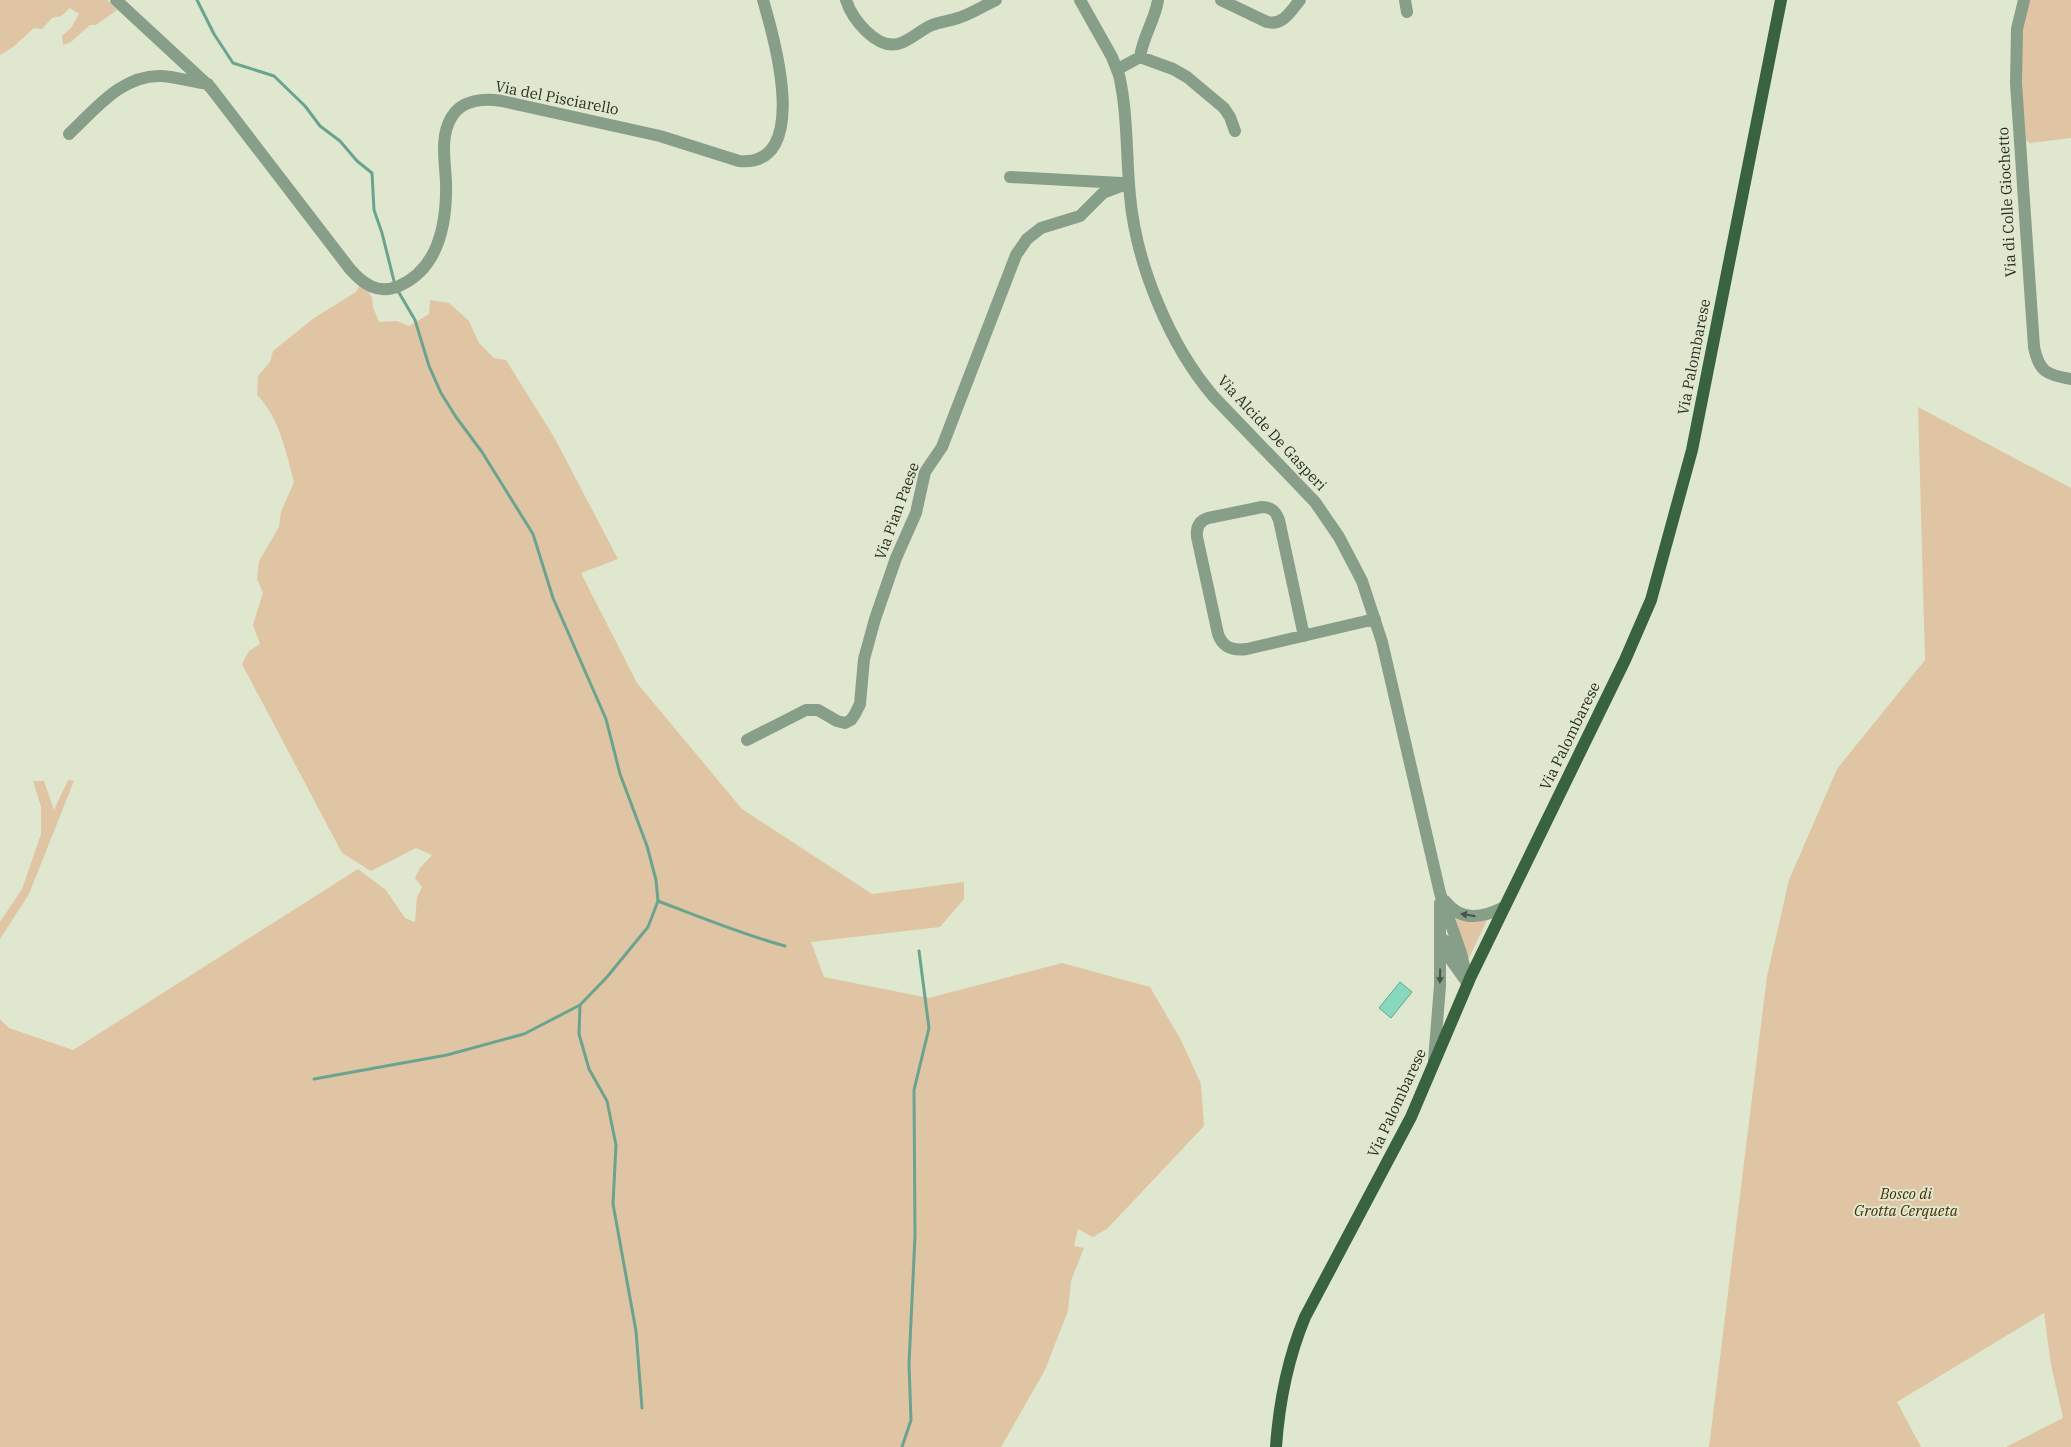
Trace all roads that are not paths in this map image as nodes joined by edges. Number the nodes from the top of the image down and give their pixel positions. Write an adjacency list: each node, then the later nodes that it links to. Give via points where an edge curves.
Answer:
1 (116, 0): 13 (street, Via del Pisciarello)
2 (763, 0): 13 (street, Via del Pisciarello, via 784,101 780,128 766,156 755,161 739,161 616,126 506,102 473,102 453,115 446,133 446,201 439,240 424,268 398,286 373,288 357,277)
3 (846, 0): 4 (street, via 863,29 893,44)
4 (996, 0)
5 (1158, 0): 11 (street)
6 (1222, 0): 7 (street, via 1273,24 1282,21)
7 (1300, 0)
8 (1781, 0): 23 (main road, Via Palombarese, via 1692,450 1657,582 1625,660)
9 (2024, 0): 18 (street, Via di Colle Giochetto, via 2017,29 2016,83 2034,347 2045,372)
10 (1082, 2): 12 (street, Via Alcide De Gasperi)
11 (1140, 57): 12 (street); 14 (street, via 1188,77 1224,108)
12 (1118, 69): 17 (street, Via Alcide De Gasperi)
13 (208, 84): 15 (street, via 158,76 134,80 110,95)
14 (1235, 132)
15 (69, 134)
16 (1010, 177): 17 (street)
17 (1129, 184): 19 (street, Via Alcide De Gasperi, via 1144,264 1157,301 1179,343 1214,397 1299,483 1321,510 1354,566); 21 (street, Via Pian Paese, via 1104,193 1080,216 1040,228 1016,254 944,441 924,474 916,513 896,558 872,628 863,664 860,704 855,714 848,722 842,722 818,710 806,710)
18 (2071, 379)
19 (1375, 619): 20 (street); 22 (street, Via Alcide De Gasperi)
20 (1304, 636): 20 (street, via 1240,650 1224,644 1218,634 1197,537 1197,528 1202,521 1262,507 1275,512)
21 (747, 740)
22 (1440, 893): 23 (street, Via Alcide De Gasperi, one-way to 22, via 1482,916 1466,916 1452,909); 24 (street, Via Alcide De Gasperi); 25 (street, Via Alcide De Gasperi)
23 (1504, 908): 25 (main road, Via Palombarese)
24 (1440, 925): 25 (street, Via Alcide De Gasperi, via 1450,958); 26 (street, Via Alcide De Gasperi, one-way to 26, via 1440,986)
25 (1468, 983): 26 (main road, Via Palombarese)
26 (1434, 1066): 27 (main road, Via Palombarese, via 1396,1146 1302,1324 1283,1394)
27 (1276, 1447)

